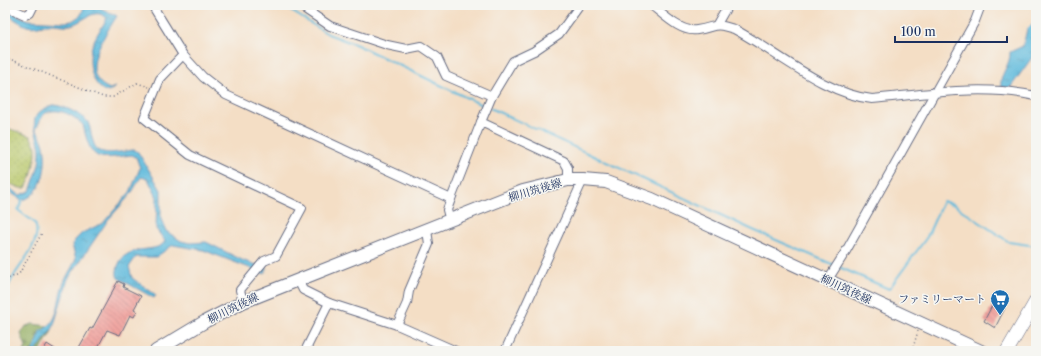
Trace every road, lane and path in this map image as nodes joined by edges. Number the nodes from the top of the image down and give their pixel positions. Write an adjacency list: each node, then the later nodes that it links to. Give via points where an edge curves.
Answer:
1 (34, 5): 8 (street, via 30,13 25,15)
2 (152, 5): 10 (street)
3 (299, 5): 14 (street, via 330,26 387,45 406,49 421,46 437,57 446,76)
4 (580, 5): 14 (street, via 559,34 534,51 513,60)
5 (651, 5): 9 (street, via 683,28 696,31)
6 (728, 5): 9 (street)
7 (981, 5): 13 (street, via 975,21)
8 (5, 6)
9 (717, 24): 13 (street, via 746,35 825,83 858,97 872,99)
10 (183, 55): 12 (street); 19 (street, via 202,77 226,95)
11 (5, 62): 12 (path, via 10,60 103,97 113,97 137,83)
12 (154, 89): 27 (street, via 144,118 190,155 302,208 276,256 264,261 240,290)
13 (934, 93): 15 (street, via 993,91); 25 (street)
14 (492, 96): 16 (street)
15 (1036, 96)
16 (481, 122): 17 (street, via 564,161 568,168); 19 (street)
17 (568, 180): 18 (main road, 柳川筑後線); 20 (main road, 柳川筑後線, via 523,191)
18 (583, 180): 25 (main road, 柳川筑後線, via 606,182 652,199); 34 (street)
19 (451, 199): 20 (street, via 447,210)
20 (450, 221): 21 (main road, 柳川筑後線)
21 (427, 230): 24 (main road, 柳川筑後線); 30 (street, via 429,244)
22 (42, 233): 23 (path, via 19,274)
23 (5, 280)
24 (298, 280): 27 (main road, 柳川筑後線); 28 (street, via 303,290)
25 (827, 281): 29 (main road, 柳川筑後線)
26 (1036, 301): 37 (main road)
27 (243, 302): 31 (main road, 柳川筑後線)
28 (329, 303): 30 (street); 32 (street)
29 (920, 324): 35 (path); 36 (main road, 柳川筑後線)
30 (396, 325): 33 (street)
31 (156, 351)
32 (305, 351)
33 (456, 351)
34 (505, 351)
35 (912, 351)
36 (981, 351)
37 (1007, 351)

